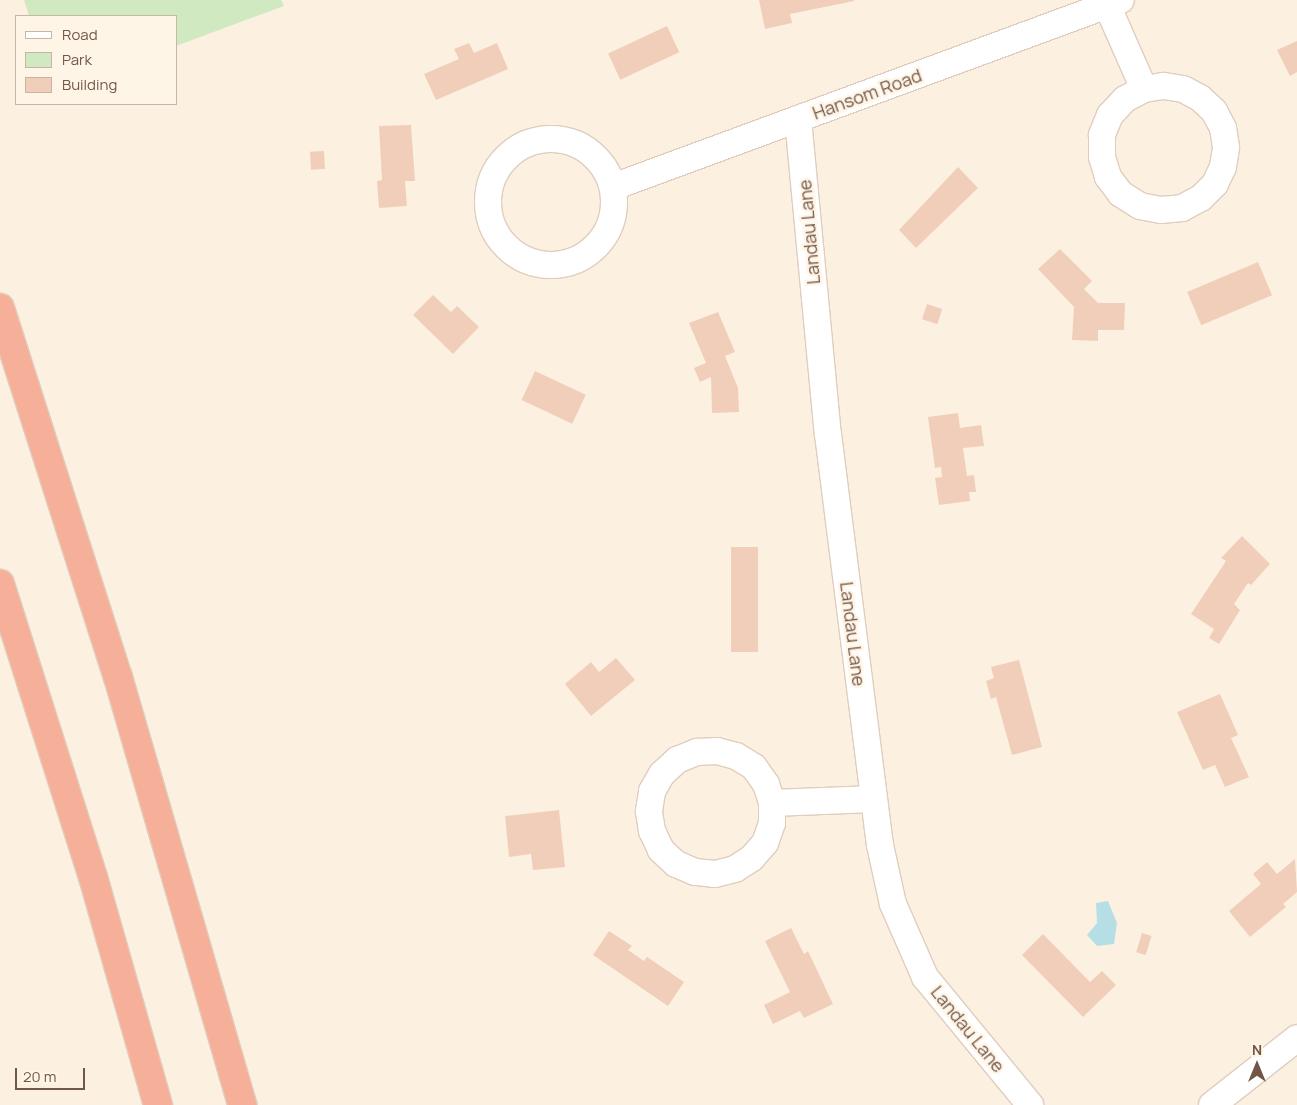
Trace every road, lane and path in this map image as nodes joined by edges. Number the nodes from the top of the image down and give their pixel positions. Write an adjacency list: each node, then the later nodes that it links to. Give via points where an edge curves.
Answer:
1 (1114, 3): 2 (street); 3 (street, Hansom Road)
2 (1144, 89): 2 (street, via 1163,86 1183,89 1214,111 1223,128 1226,147 1223,167 1215,184 1201,198 1182,208 1161,210 1140,206 1121,194 1108,177 1102,157 1102,135 1110,115 1125,99)
3 (798, 119): 4 (street, Hansom Road); 7 (street, Landau Lane, via 828,434)
4 (613, 187): 4 (street, via 615,208 609,228 598,246 581,258 561,265 540,265 520,258 504,245 496,233 487,207 489,186 512,151 530,142 551,138 572,142 590,152 605,167)
5 (0, 308): 11 (highway, via 118,677)
6 (0, 584): 10 (highway, via 93,877)
7 (874, 799): 8 (street); 12 (street, Landau Lane, via 893,904 925,978)
8 (772, 803): 8 (street, via 772,823 765,843 735,869 715,874 695,872 676,864 652,832 649,811 652,791 662,774 678,760 697,752 723,752 754,767 766,784)
9 (1297, 1038): 13 (street)
10 (158, 1105)
11 (242, 1105)
12 (1030, 1105)
13 (1212, 1105)

